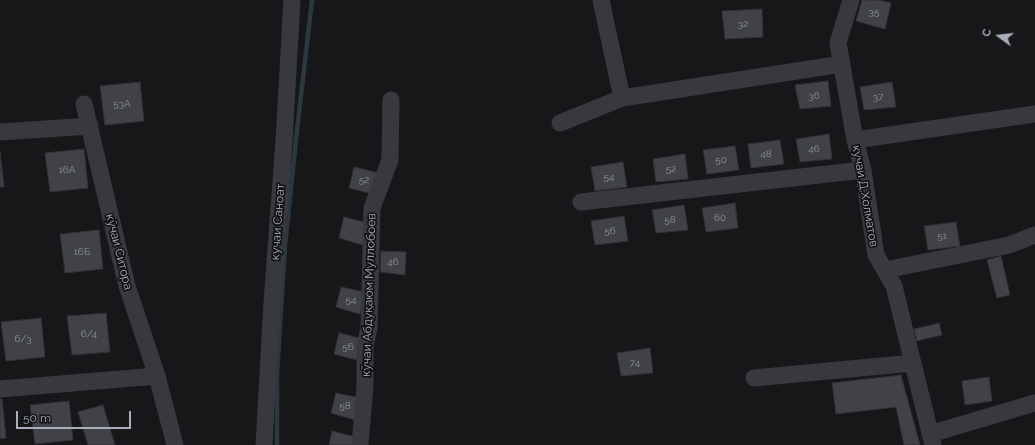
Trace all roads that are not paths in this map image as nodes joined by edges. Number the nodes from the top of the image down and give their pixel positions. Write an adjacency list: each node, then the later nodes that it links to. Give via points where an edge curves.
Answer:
1 (292, 0): 24 (street, кучаи Саноат)
2 (601, 0): 5 (street)
3 (851, 0): 4 (street, кучаи Д,Холматов, via 838,43)
4 (842, 64): 5 (street); 12 (street, кучаи Д,Холматов)
5 (622, 98): 9 (street)
6 (391, 100): 25 (street, кӯчаи Абдуқаюм Муллобоев, via 390,160 372,208 369,328 365,346 366,386)
7 (84, 104): 10 (street, кӯчаи Ситора)
8 (1035, 114): 12 (street)
9 (560, 122)
10 (90, 126): 11 (street); 18 (street, кӯчаи Ситора, via 127,286)
11 (0, 132)
12 (855, 140): 13 (street, кучаи Д,Холматов)
13 (863, 170): 14 (street); 16 (street, кучаи Д,Холматов, via 876,255)
14 (581, 202)
15 (1035, 235): 16 (street, via 1008,245)
16 (885, 270): 17 (street, кучаи Д,Холматов, via 894,286)
17 (913, 362): 19 (street); 22 (street, кучаи Д,Холматов)
18 (157, 376): 20 (street); 23 (street, кӯчаи Ситора)
19 (754, 378)
20 (0, 389)
21 (1035, 403): 22 (street, кучаи Д,Холматов)
22 (932, 439)
23 (175, 445)
24 (264, 445)
25 (360, 445)

